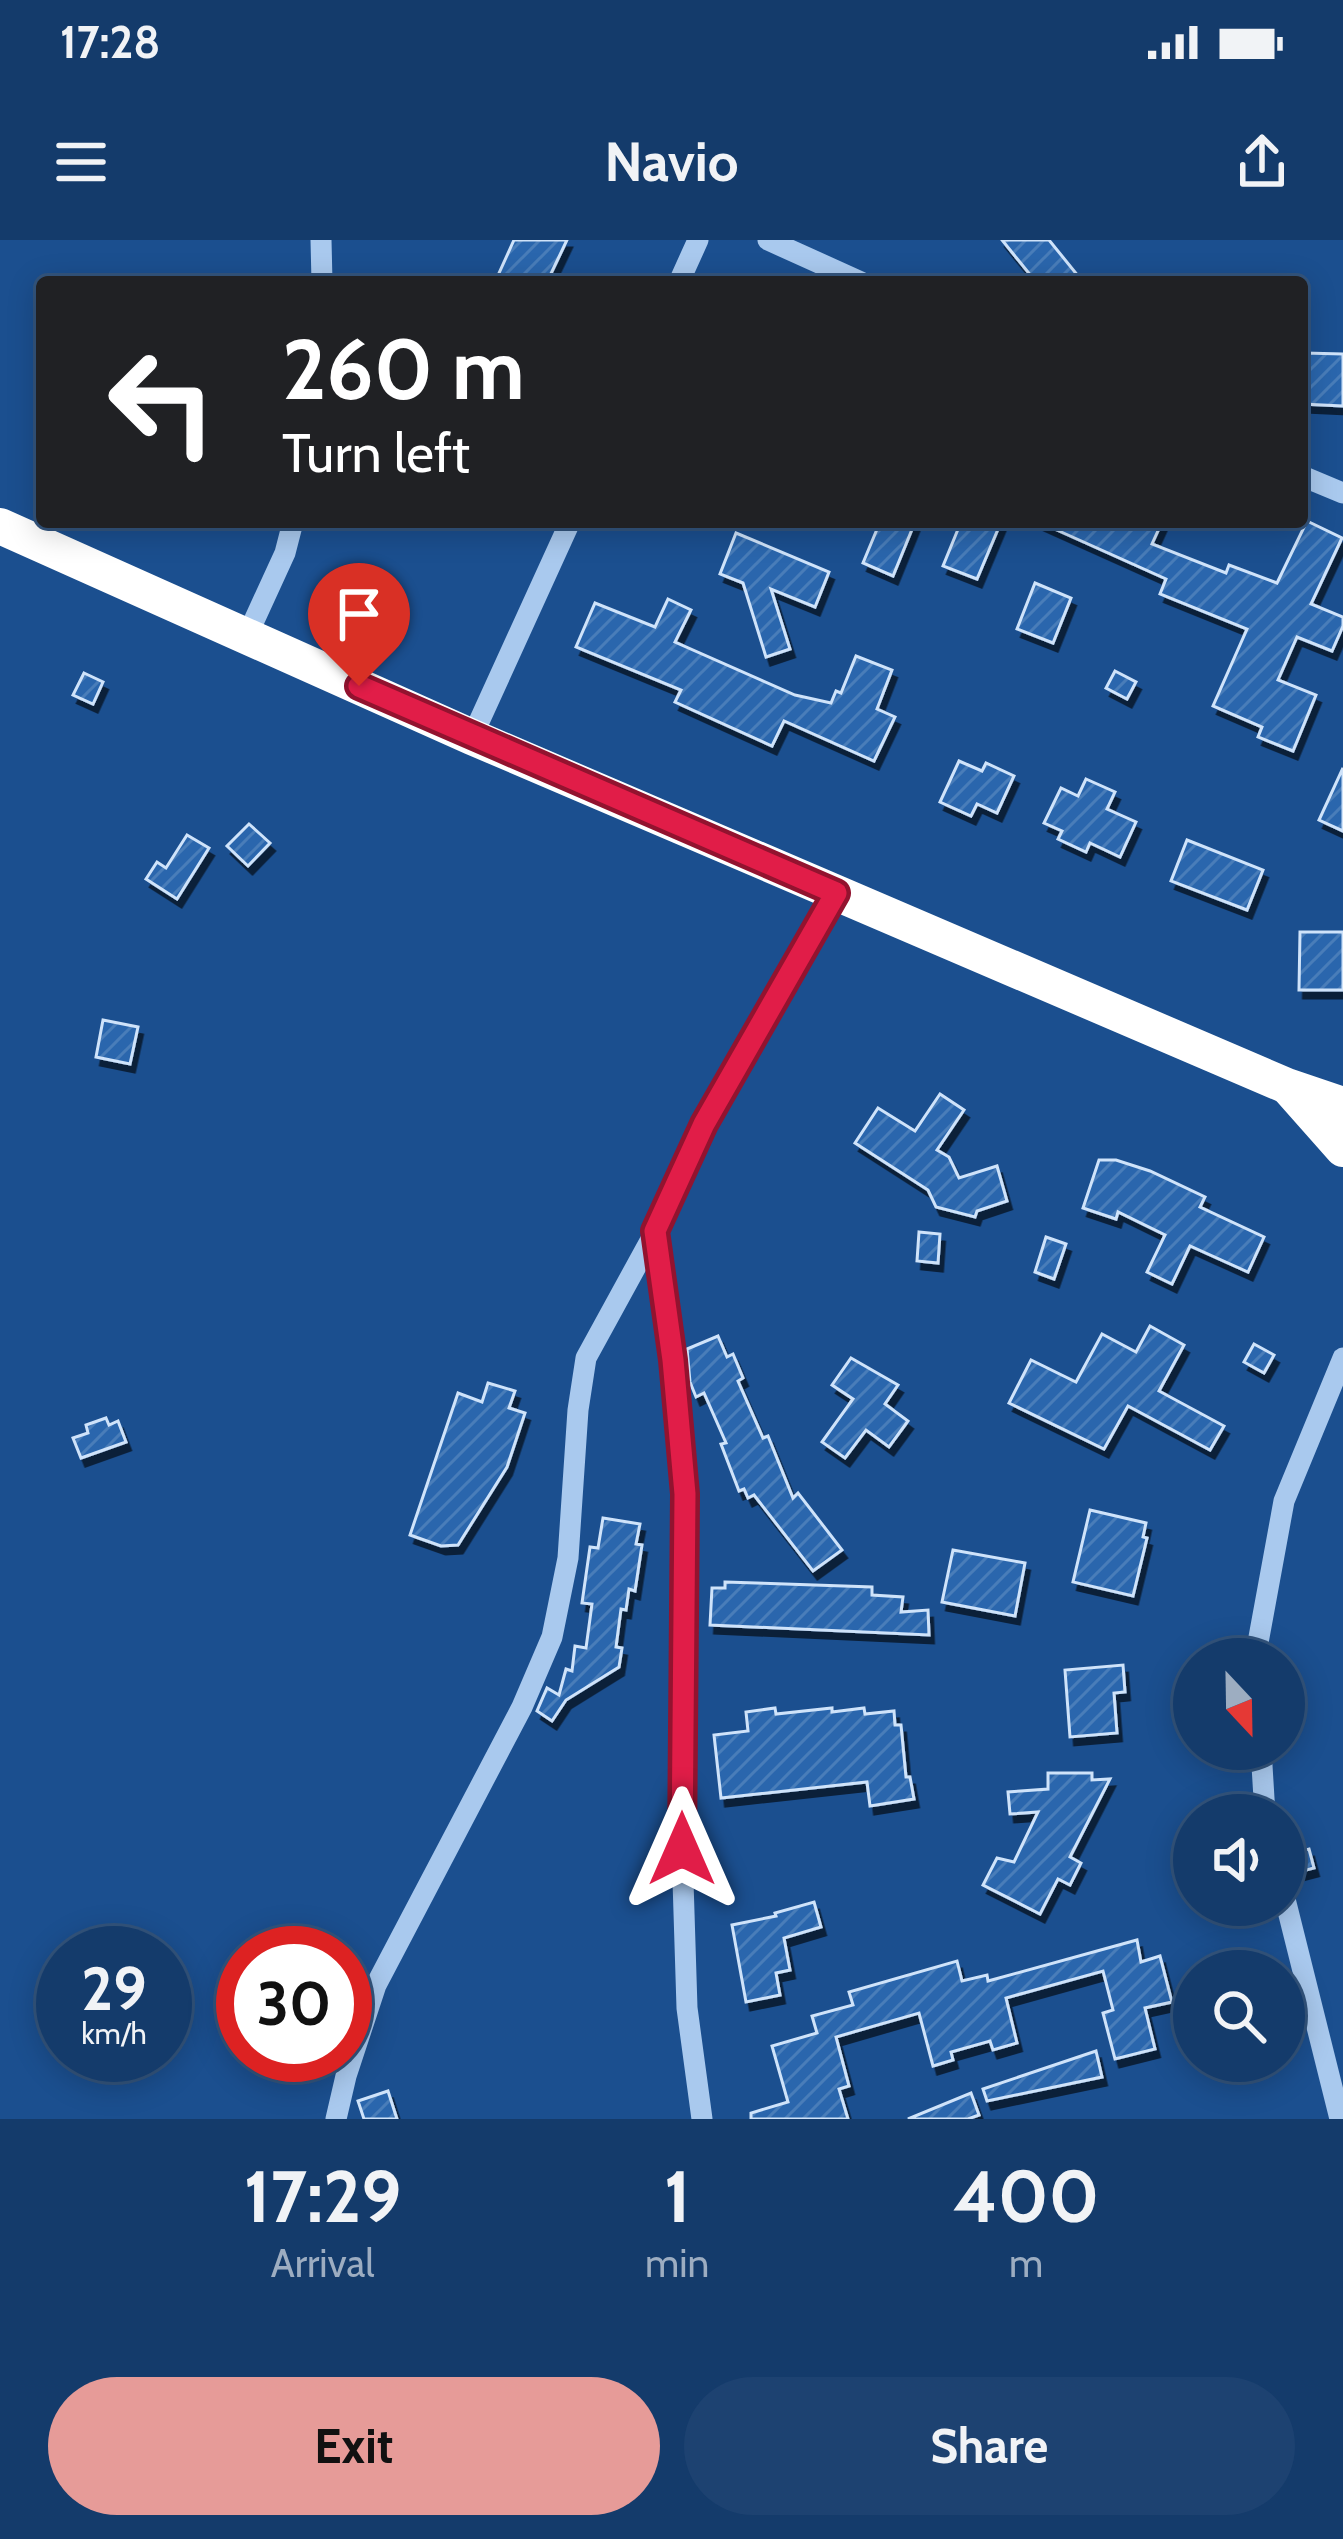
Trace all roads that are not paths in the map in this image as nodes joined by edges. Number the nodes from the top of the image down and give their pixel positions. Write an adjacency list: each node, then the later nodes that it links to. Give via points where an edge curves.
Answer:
1 (321, 240): 4 (street)
2 (698, 240): 5 (street)
3 (768, 240): 6 (street)
4 (322, 276)
5 (682, 276)
6 (848, 276)
7 (1308, 479): 8 (street)
8 (1343, 494)
9 (0, 526): 12 (highway)
10 (291, 528): 12 (street)
11 (567, 528): 13 (street)
12 (247, 636): 13 (highway)
13 (472, 737): 14 (highway)
14 (836, 893): 15 (highway); 18 (street, via 704,1124)
15 (1287, 1086): 16 (highway); 17 (highway)
16 (1343, 1105)
17 (1343, 1149)
18 (655, 1231): 22 (street, via 586,1358 553,1637 376,1985); 23 (street, via 685,1494 682,1849 687,2008)
19 (1342, 1363): 20 (street, via 1284,1501)
20 (1259, 1638)
21 (1292, 1926): 24 (street)
22 (337, 2119)
23 (702, 2119)
24 (1340, 2119)

